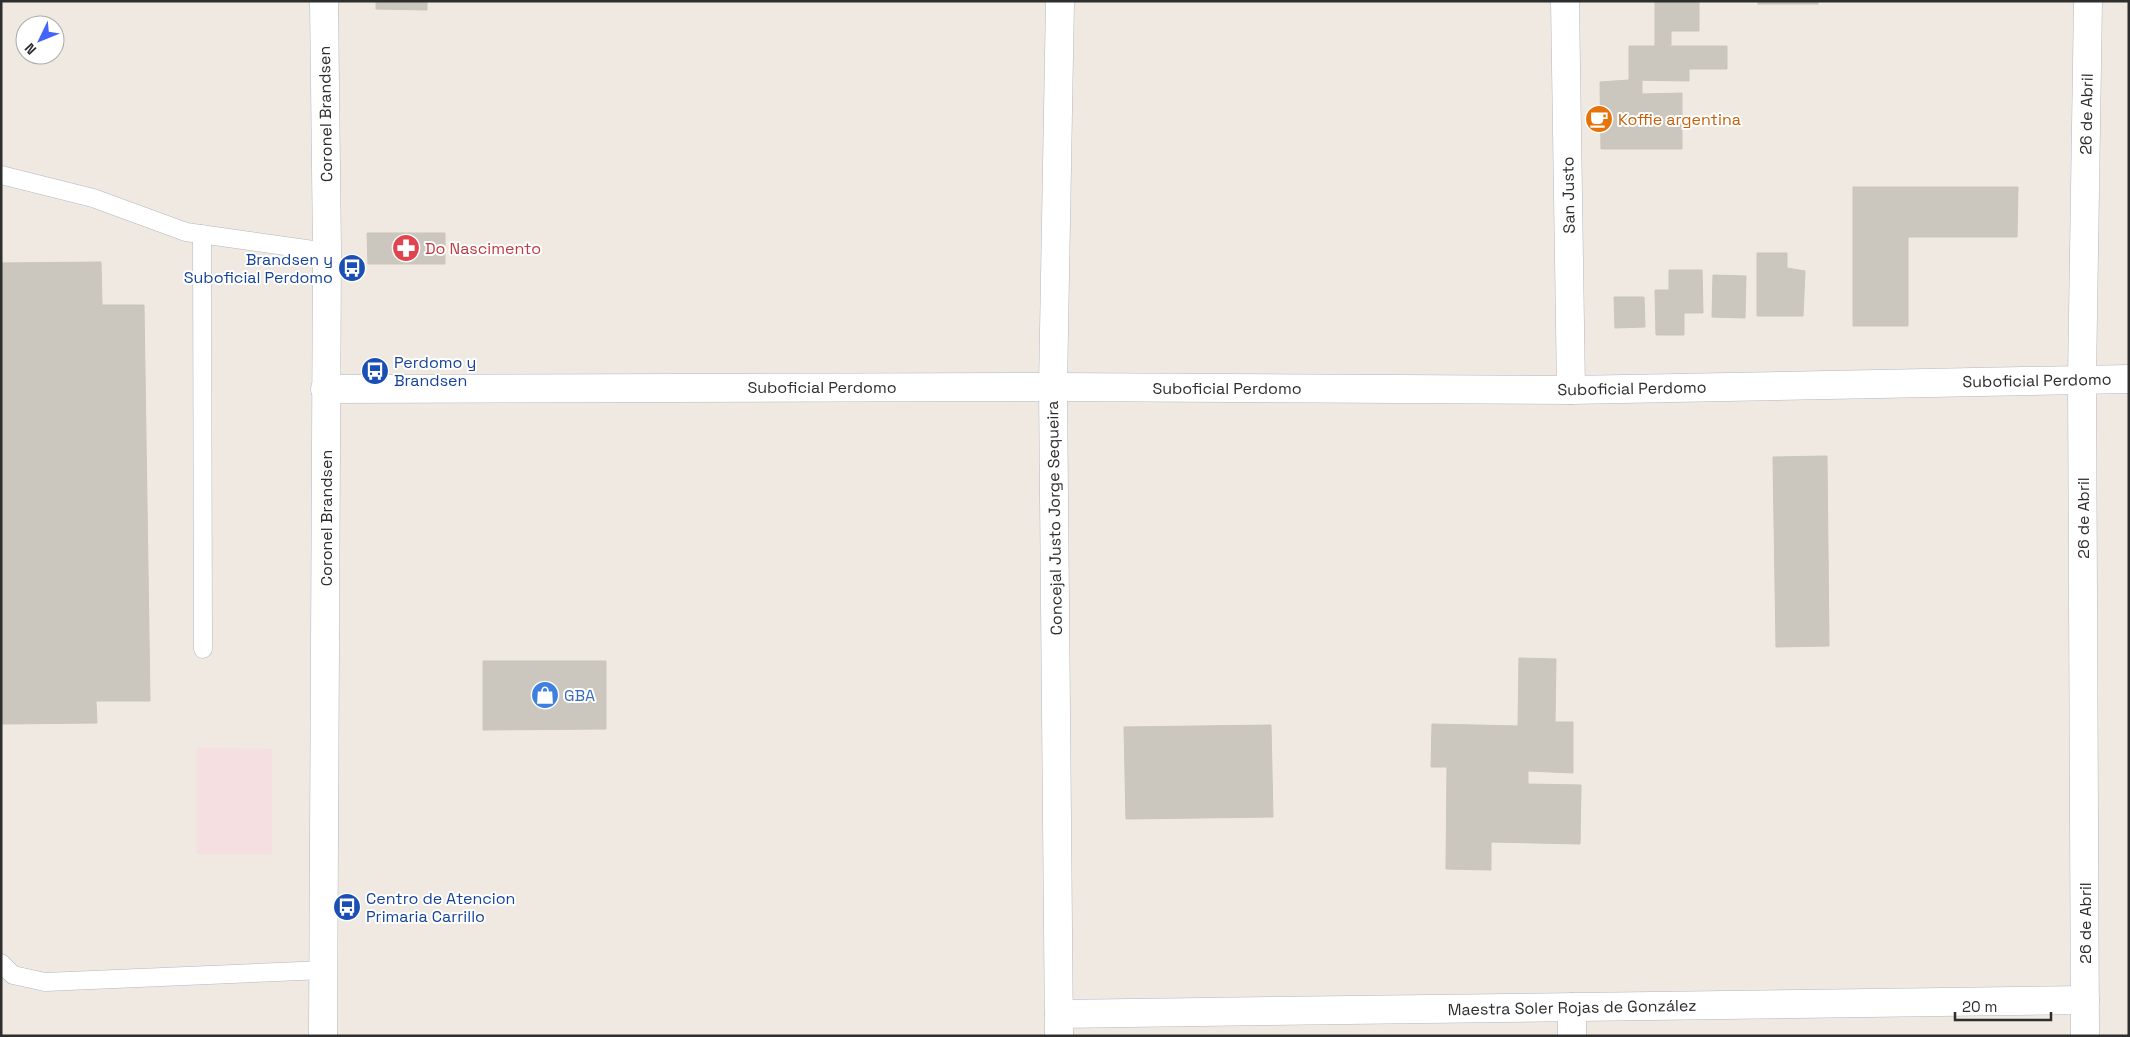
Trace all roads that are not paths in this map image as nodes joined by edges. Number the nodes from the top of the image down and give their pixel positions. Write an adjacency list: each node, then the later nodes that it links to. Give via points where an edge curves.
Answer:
1 (324, 1): 7 (street, Coronel Brandsen)
2 (1060, 1): 10 (street, Concejal Justo Jorge Sequeira)
3 (1565, 1): 12 (street, San Justo)
4 (2088, 1): 8 (street, 26 de Abril)
5 (1, 175): 6 (lane, via 93,198 186,232)
6 (202, 234): 7 (lane); 13 (lane)
7 (327, 252): 11 (street, Coronel Brandsen)
8 (2082, 379): 9 (street, Suboficial Perdomo); 12 (street, Suboficial Perdomo); 16 (street, 26 de Abril)
9 (2129, 379)
10 (1053, 387): 11 (street, Suboficial Perdomo); 12 (street, Suboficial Perdomo); 18 (street, Concejal Justo Jorge Sequeira)
11 (325, 389): 15 (street, Coronel Brandsen)
12 (1571, 390)
13 (203, 649)
14 (1, 963): 15 (lane, via 13,975 45,982)
15 (324, 970): 19 (street, Coronel Brandsen)
16 (2085, 1000): 17 (street, Maestra Soler Rojas de González); 21 (street, 26 de Abril)
17 (1572, 1007): 18 (street, Maestra Soler Rojas de González); 20 (street)
18 (1059, 1025)
19 (323, 1036)
20 (1572, 1036)
21 (2085, 1036)

